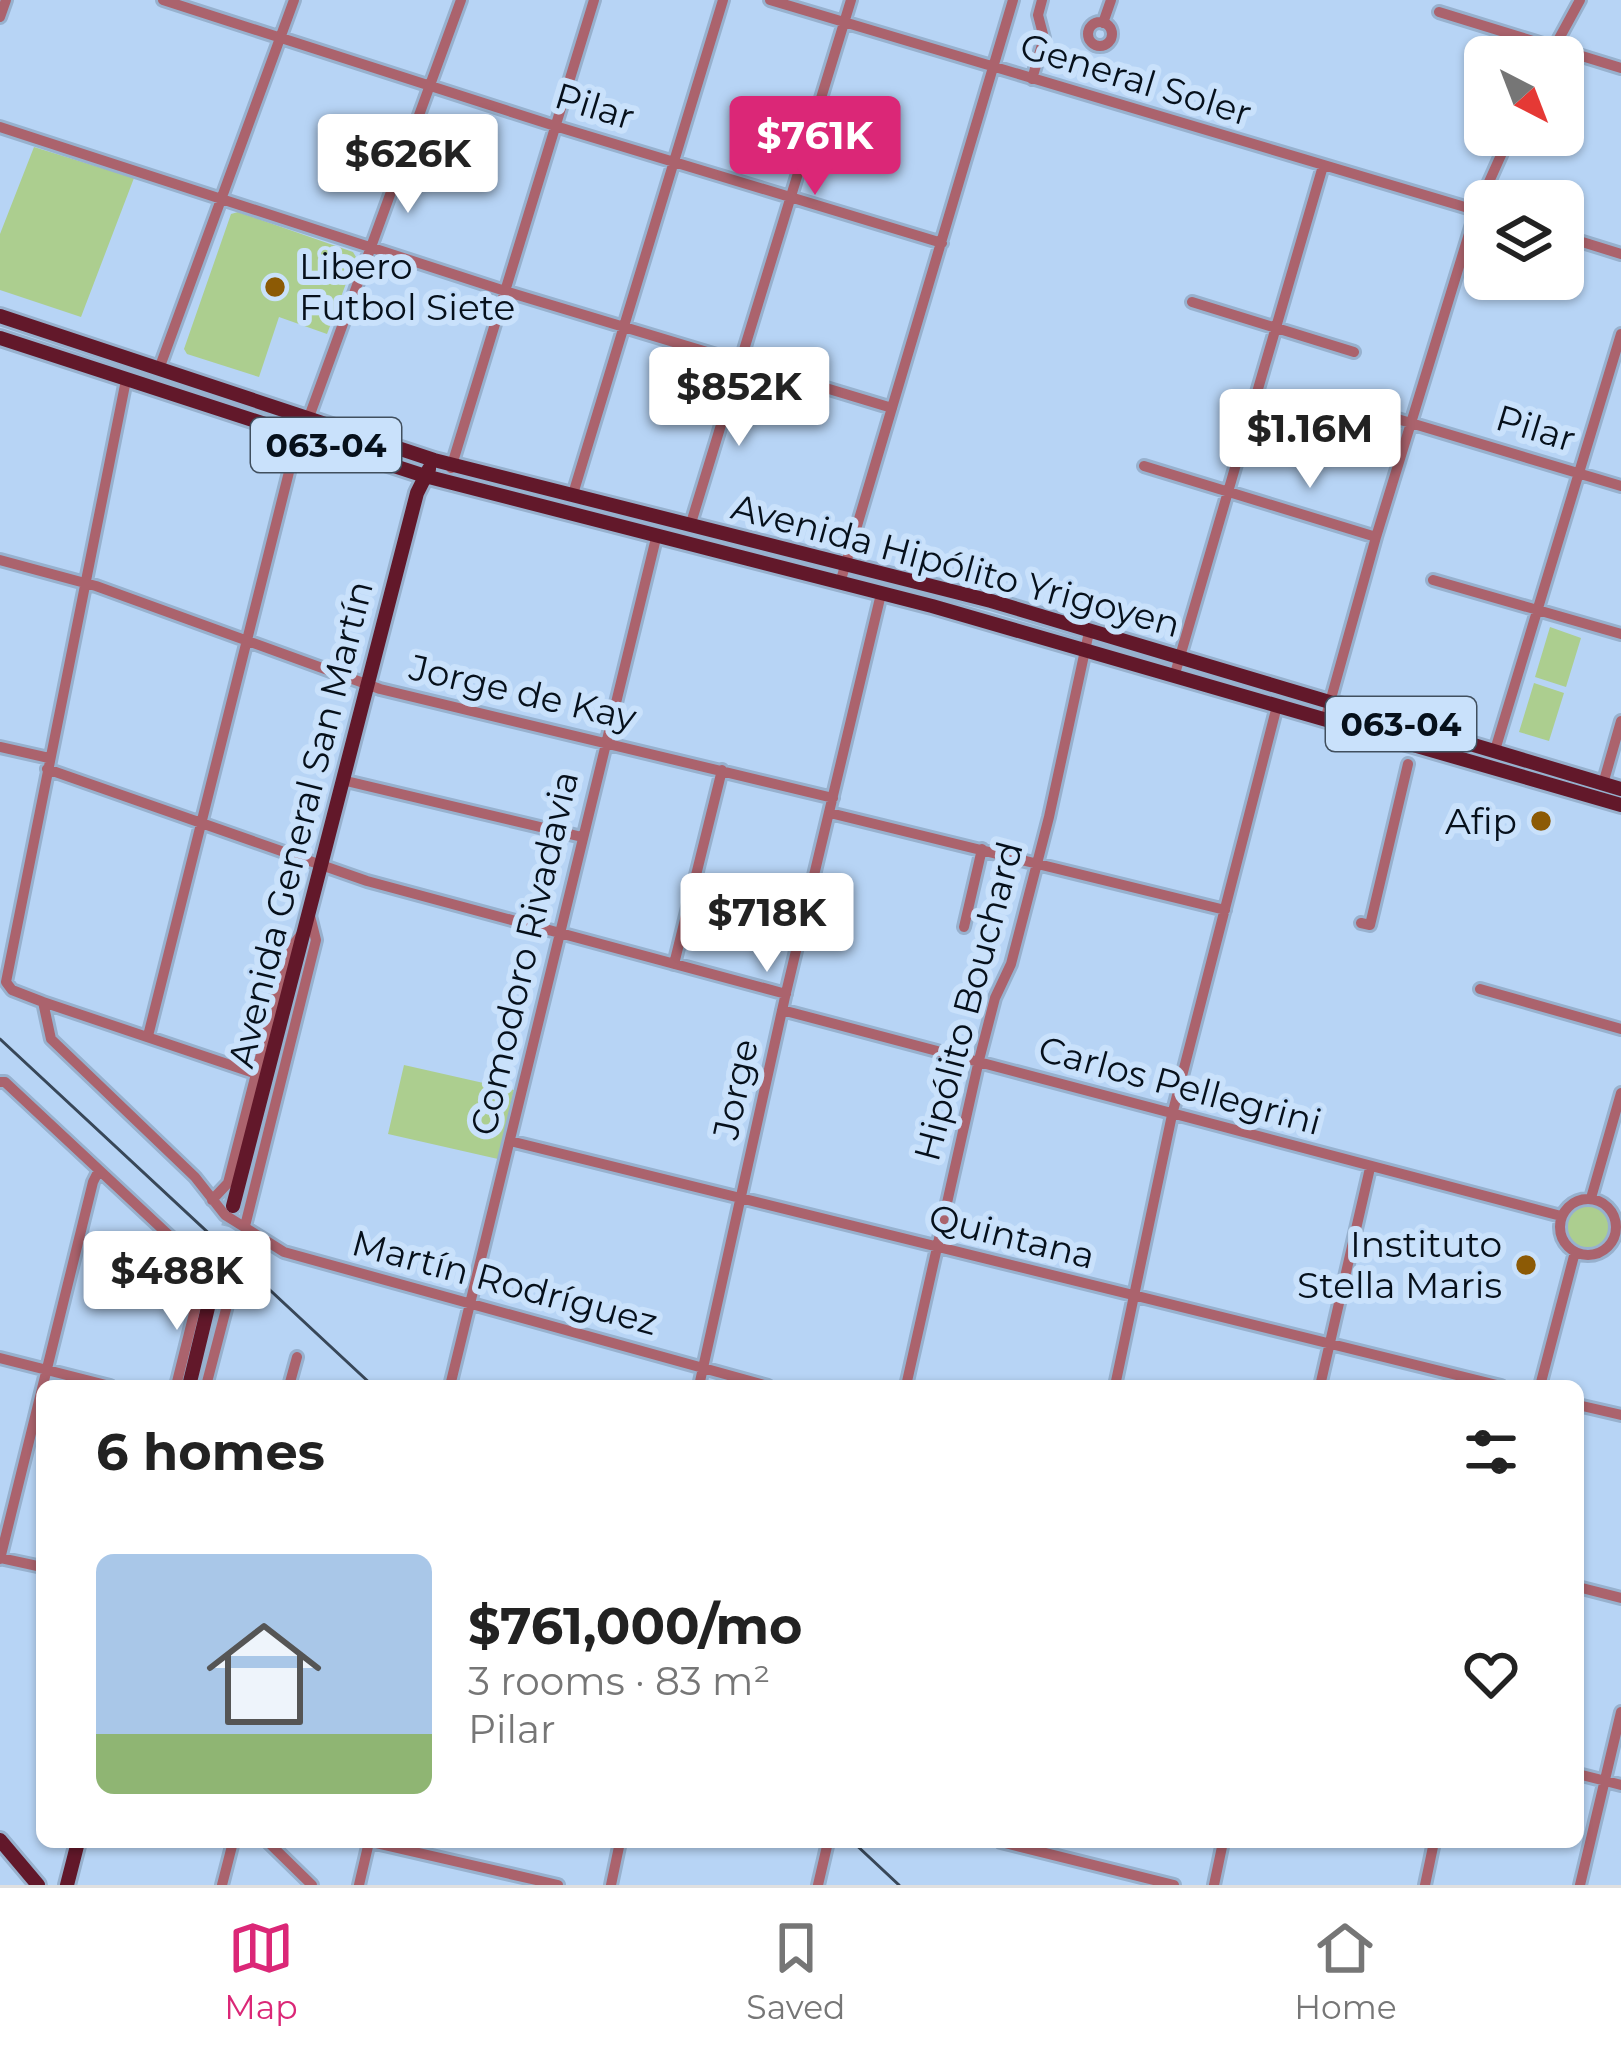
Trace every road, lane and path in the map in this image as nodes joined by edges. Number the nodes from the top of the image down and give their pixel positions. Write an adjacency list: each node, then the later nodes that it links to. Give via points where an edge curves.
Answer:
1 (6, 0): 14 (street)
2 (164, 0): 19 (street, Pilar)
3 (295, 0): 19 (street)
4 (461, 0): 24 (street)
5 (594, 0): 25 (street)
6 (723, 0): 27 (street)
7 (770, 0): 15 (street, General Soler)
8 (851, 0): 15 (street)
9 (1013, 0): 21 (street)
10 (1042, 0): 23 (street, via 1044,38)
11 (1111, 0): 16 (street)
12 (1580, 0): 18 (street)
13 (1439, 12): 17 (street)
14 (0, 17)
15 (844, 22): 21 (street, General Soler); 29 (street)
16 (1103, 22)
17 (1507, 36)
18 (1561, 36)
19 (281, 38): 24 (street, Pilar); 30 (street)
20 (1584, 59): 22 (street)
21 (993, 68): 23 (street, General Soler); 32 (street)
22 (1621, 68)
23 (1032, 79): 28 (street, General Soler)
24 (432, 85): 25 (street, Pilar); 34 (street)
25 (555, 126): 27 (street, Pilar); 37 (street)
26 (0, 127): 30 (street)
27 (674, 162): 29 (street, Pilar); 41 (street)
28 (1324, 166): 31 (street, General Soler); 40 (street)
29 (792, 196): 32 (street, Pilar); 45 (street)
30 (220, 199): 34 (street); 46 (street)
31 (1464, 207)
32 (942, 243): 48 (street)
33 (1584, 243): 35 (street)
34 (371, 248): 37 (street); 50 (street)
35 (1621, 254)
36 (1464, 261): 51 (street)
37 (505, 291): 41 (street); 54 (street)
38 (1192, 302): 40 (street)
39 (0, 316): 46 (main road, Avenida Hipólito Yrigoyen / 063-04)
40 (1276, 326): 44 (street); 60 (street)
41 (624, 327): 45 (street); 61 (street)
42 (1621, 334): 56 (street)
43 (0, 338): 47 (main road, Avenida Hipólito Yrigoyen / 063-04)
44 (1354, 352)
45 (742, 360): 48 (street); 62 (street)
46 (159, 369): 50 (main road, Avenida Hipólito Yrigoyen / 063-04)
47 (126, 380): 52 (main road, Avenida Hipólito Yrigoyen / 063-04); 68 (street)
48 (892, 408): 66 (street)
49 (1364, 409): 51 (street, Pilar)
50 (309, 417): 53 (main road, Avenida Hipólito Yrigoyen / 063-04)
51 (1412, 422): 56 (street, Pilar); 64 (street)
52 (298, 436): 57 (main road, Avenida Hipólito Yrigoyen / 063-04); 74 (street)
53 (434, 460): 54 (main road, Avenida Hipólito Yrigoyen / 063-04); 57 (main road, Avenida General San Martín)
54 (452, 465): 58 (street); 61 (main road, Avenida Hipólito Yrigoyen / 063-04)
55 (1144, 466): 60 (street)
56 (1582, 473): 59 (street, Pilar); 71 (street)
57 (424, 476): 58 (main road, Avenida Hipólito Yrigoyen / 063-04); 78 (main road, Avenida General San Martín)
58 (445, 482): 63 (main road, Avenida Hipólito Yrigoyen / 063-04)
59 (1621, 486)
60 (1229, 490): 64 (street); 76 (street)
61 (573, 494): 62 (main road, Avenida Hipólito Yrigoyen / 063-04)
62 (692, 523): 66 (main road, Avenida Hipólito Yrigoyen / 063-04)
63 (657, 534): 69 (main road, Avenida Hipólito Yrigoyen / 063-04); 83 (street, Comodoro Rivadavia)
64 (1376, 537): 79 (street)
65 (0, 560): 68 (street, Jorge de Kay)
66 (845, 564): 69 (street); 72 (main road, Avenida Hipólito Yrigoyen / 063-04)
67 (1433, 580): 71 (street)
68 (86, 583): 74 (street, Jorge de Kay); 86 (street)
69 (840, 583): 70 (main road, Avenida Hipólito Yrigoyen / 063-04)
70 (881, 593): 75 (main road, Avenida Hipólito Yrigoyen / 063-04); 92 (street, Jorge)
71 (1537, 610): 73 (street); 85 (street)
72 (1089, 632): 75 (street, Hipólito Bouchard); 76 (main road, Avenida Hipólito Yrigoyen / 063-04)
73 (1621, 634)
74 (248, 641): 78 (street, Jorge de Kay); 95 (street)
75 (1086, 650): 77 (main road, Avenida Hipólito Yrigoyen / 063-04); 98 (street, Hipólito Bouchard)
76 (1181, 658): 77 (street); 79 (main road, Avenida Hipólito Yrigoyen / 063-04)
77 (1174, 676): 80 (main road, Avenida Hipólito Yrigoyen / 063-04)
78 (365, 684): 83 (street, Jorge de Kay); 89 (main road, Avenida General San Martín)
79 (1330, 703): 81 (street); 85 (main road, Avenida Hipólito Yrigoyen / 063-04)
80 (1277, 706): 81 (main road, Avenida Hipólito Yrigoyen / 063-04); 100 (street)
81 (1325, 721): 93 (main road, Avenida Hipólito Yrigoyen / 063-04)
82 (1621, 721): 90 (street)
83 (606, 741): 88 (street, Jorge de Kay); 96 (street, Comodoro Rivadavia)
84 (0, 747): 86 (street)
85 (1496, 750): 90 (main road, Avenida Hipólito Yrigoyen / 063-04)
86 (48, 764): 95 (street); 108 (street, via 5,982)
87 (1408, 764): 102 (street, via 1370,925)
88 (722, 770): 92 (street, Jorge de Kay); 105 (street)
89 (342, 780): 96 (street); 99 (main road, Avenida General San Martín)
90 (1603, 784): 91 (main road, Avenida Hipólito Yrigoyen / 063-04)
91 (1621, 789)
92 (833, 798): 94 (street, Jorge)
93 (1621, 805)
94 (830, 813): 97 (street); 107 (street, Jorge)
95 (201, 825): 99 (street); 111 (street)
96 (582, 836): 104 (street, Comodoro Rivadavia)
97 (982, 849): 98 (street); 103 (street)
98 (1036, 862): 100 (street); 112 (street, Hipólito Bouchard)
99 (321, 867): 101 (main road, Avenida General San Martín); 104 (street)
100 (1225, 910): 116 (street)
101 (307, 923): 113 (street, via 286,953); 124 (main road, Avenida General San Martín); 124 (street, via 316,940)
102 (1361, 923)
103 (964, 927)
104 (560, 932): 105 (street); 117 (street, Comodoro Rivadavia)
105 (674, 964): 107 (street)
106 (1480, 989): 110 (street)
107 (786, 994): 109 (street, Jorge)
108 (43, 1006): 111 (street); 121 (street, Martín Rodríguez, via 51,1039)
109 (782, 1010): 112 (street, Carlos Pellegrini); 122 (street, Jorge)
110 (1621, 1029)
111 (148, 1036): 113 (street)
112 (979, 1060): 116 (street, Carlos Pellegrini); 126 (street, Hipólito Bouchard)
113 (254, 1073): 121 (street, via 228,1183)
114 (3, 1082): 119 (street)
115 (1621, 1093): 120 (street)
116 (1172, 1115): 118 (street, Carlos Pellegrini); 130 (street)
117 (510, 1141): 122 (street, Quintana); 131 (street, Comodoro Rivadavia)
118 (1370, 1168): 123 (street, Carlos Pellegrini); 132 (street)
119 (99, 1170): 128 (street); 136 (street)
120 (1591, 1198): 123 (street); 125 (street, via 1613,1212)
121 (212, 1200): 124 (street, Martín Rodríguez)
122 (742, 1200): 126 (street, Quintana); 135 (street, Jorge)
123 (1561, 1216): 127 (street, via 1560,1233)
124 (237, 1217): 131 (street, Martín Rodríguez, via 284,1252)
125 (1619, 1230): 127 (street, via 1598,1253)
126 (935, 1249): 130 (street, Quintana); 146 (street, Hipólito Bouchard)
127 (1575, 1252): 150 (street)
128 (205, 1269): 129 (street); 139 (street)
129 (215, 1285): 140 (main road); 141 (street, via 231,1290)
130 (1134, 1296): 132 (street, Quintana); 147 (street)
131 (472, 1304): 135 (street, Martín Rodríguez); 143 (street, Comodoro Rivadavia)
132 (1329, 1345): 148 (street); 149 (street, Quintana)
133 (0, 1358): 136 (street)
134 (297, 1358): 142 (street)
135 (702, 1368): 144 (street, Jorge); 145 (street, Martín Rodríguez)
136 (46, 1369): 137 (street); 138 (street)
137 (43, 1380)
138 (87, 1380)
139 (177, 1380)
140 (191, 1380)
141 (208, 1380)
142 (291, 1380)
143 (452, 1380)
144 (700, 1380)
145 (746, 1380)
146 (907, 1380)
147 (1116, 1380)
148 (1321, 1380)
149 (1476, 1380)
150 (1542, 1380)
151 (1584, 1406): 153 (street)
152 (36, 1410): 154 (street)
153 (1621, 1415)
154 (0, 1558): 155 (street)
155 (36, 1566)
156 (1584, 1589): 157 (street)
157 (1621, 1598)
158 (1621, 1712): 160 (street)
159 (1584, 1776): 160 (street)
160 (1605, 1781): 161 (street); 184 (street)
161 (1621, 1785)
162 (0, 1840): 173 (main road)
163 (76, 1848): 174 (main road)
164 (231, 1848): 175 (street)
165 (274, 1848): 176 (street)
166 (368, 1848): 177 (street)
167 (396, 1848): 178 (street)
168 (619, 1848): 179 (street)
169 (827, 1848): 180 (street)
170 (1029, 1848): 181 (street)
171 (1222, 1848): 182 (street)
172 (1433, 1848): 183 (street)
173 (38, 1885)
174 (67, 1885)
175 (222, 1885)
176 (312, 1885)
177 (358, 1885)
178 (558, 1885)
179 (611, 1885)
180 (818, 1885)
181 (1174, 1885)
182 (1214, 1885)
183 (1425, 1885)
184 (1580, 1885)

